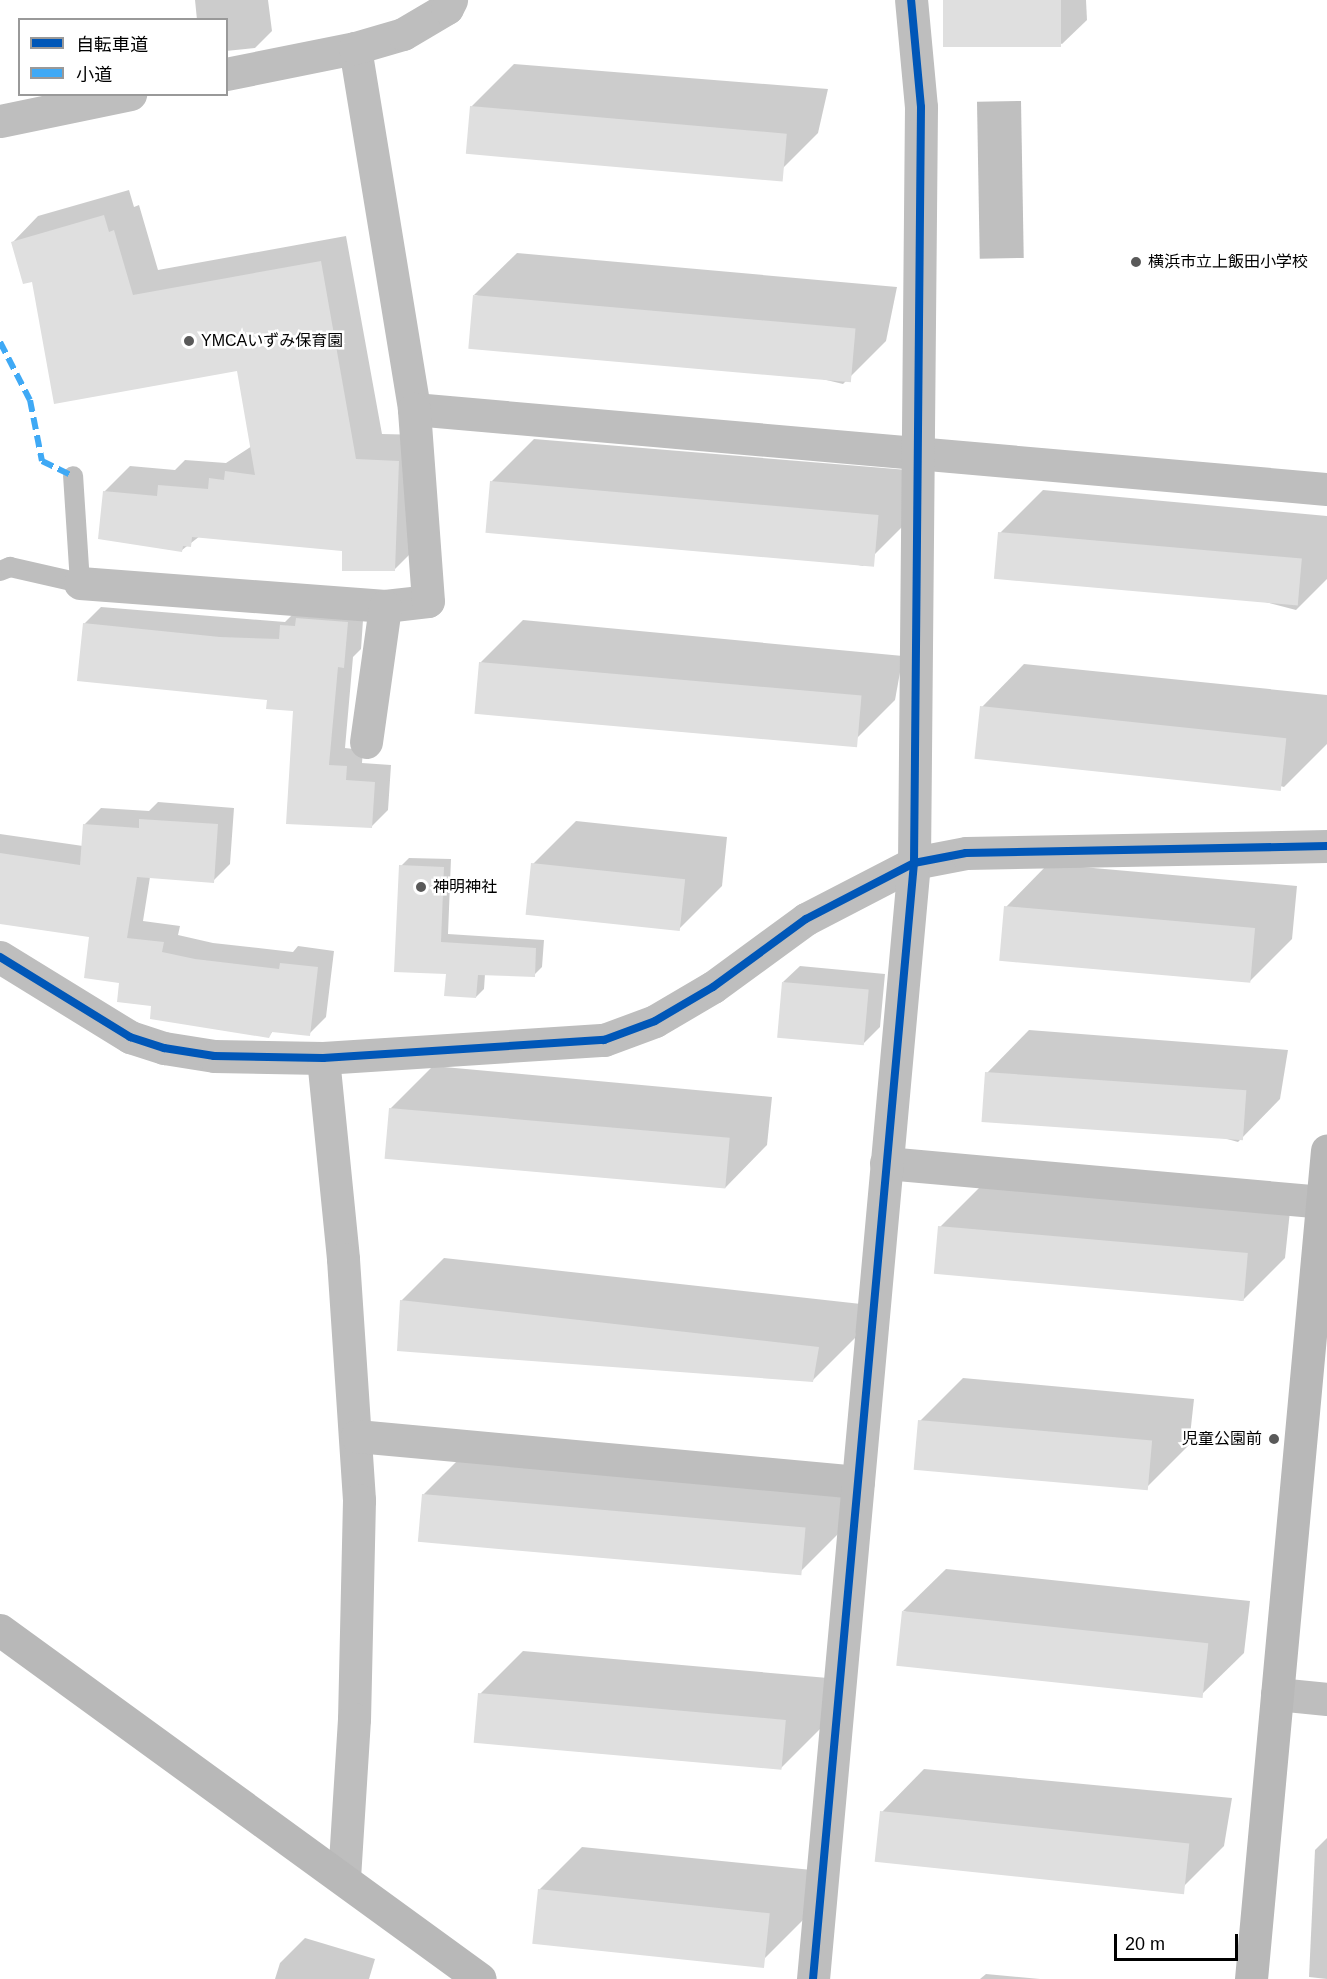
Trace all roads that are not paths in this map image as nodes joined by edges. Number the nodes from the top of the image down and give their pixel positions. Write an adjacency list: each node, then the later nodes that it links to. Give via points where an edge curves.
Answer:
1 (451, 0): 3 (street, via 447,8 404,34)
2 (911, 0): 8 (street, via 921,107)
3 (355, 48): 4 (street); 7 (street)
4 (228, 74)
5 (121, 96): 6 (street)
6 (0, 122)
7 (414, 409): 8 (street); 13 (street, via 428,601)
8 (918, 453): 10 (street); 16 (street)
9 (73, 476): 12 (lane)
10 (1327, 489)
11 (0, 571): 12 (lane, via 10,567)
12 (80, 583): 13 (street)
13 (385, 606): 14 (street)
14 (366, 742)
15 (1327, 846): 16 (street, via 966,853)
16 (914, 863): 18 (street, via 806,919 713,987 655,1021 604,1040); 20 (street)
17 (0, 957): 18 (street, via 130,1037 164,1048 214,1056)
18 (322, 1058): 22 (street)
19 (1327, 1150): 21 (street)
20 (886, 1163): 21 (street); 23 (street)
21 (1322, 1202): 25 (street)
22 (357, 1436): 23 (street); 27 (street, via 354,1719)
23 (858, 1482): 29 (street)
24 (0, 1630): 27 (street)
25 (1277, 1694): 26 (street); 30 (street)
26 (1327, 1699)
27 (344, 1879): 28 (street)
28 (480, 1979)
29 (813, 1979)
30 (1251, 1979)

